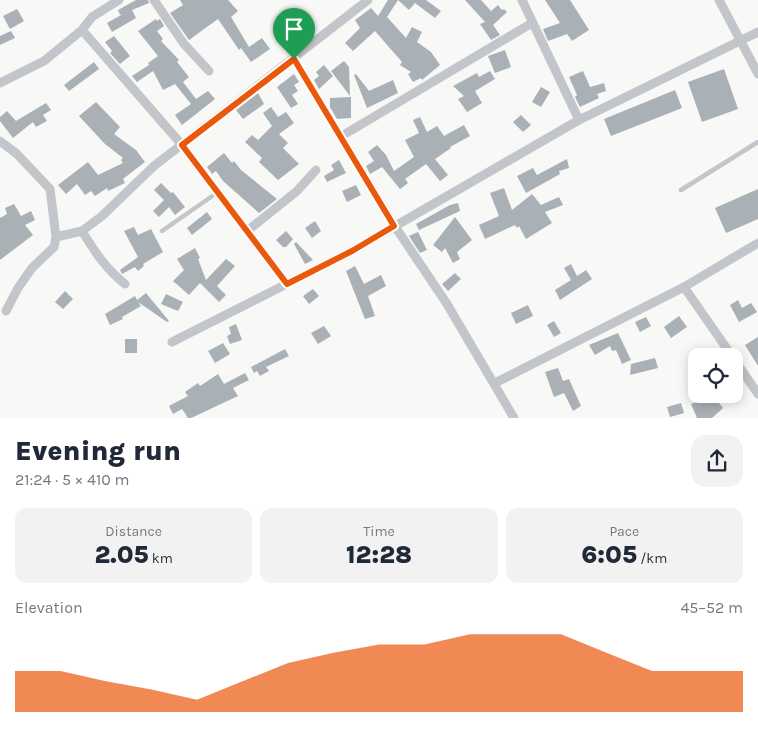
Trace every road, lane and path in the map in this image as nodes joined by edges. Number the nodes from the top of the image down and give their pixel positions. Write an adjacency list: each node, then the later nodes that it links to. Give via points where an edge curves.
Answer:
1 (119, 0): 7 (street, via 92,17)
2 (154, 0): 11 (street, via 184,44)
3 (368, 0): 10 (street)
4 (522, 0): 6 (street)
5 (719, 0): 9 (street)
6 (532, 23): 14 (street); 15 (street)
7 (82, 30): 13 (street, via 44,61); 18 (street)
8 (758, 32): 9 (street)
9 (740, 42): 12 (street); 14 (street)
10 (294, 59): 15 (street); 18 (street)
11 (209, 71)
12 (758, 74)
13 (0, 83)
14 (579, 120): 22 (street)
15 (340, 137): 22 (street)
16 (0, 140): 26 (street, via 50,189)
17 (758, 142): 20 (lane)
18 (182, 145): 21 (street); 25 (street)
19 (316, 170): 24 (street, via 297,191)
20 (681, 190)
21 (218, 192): 23 (lane); 24 (street)
22 (394, 226): 29 (street); 35 (street)
23 (162, 230)
24 (247, 230): 29 (street)
25 (82, 231): 26 (street); 28 (street, via 110,272)
26 (56, 237): 31 (street, via 54,246 32,268)
27 (758, 243): 30 (street)
28 (125, 284)
29 (287, 284): 32 (street)
30 (684, 287): 33 (street); 35 (street)
31 (6, 311)
32 (172, 342)
33 (726, 348)
34 (743, 372): 36 (street)
35 (495, 383): 37 (street)
36 (758, 394)
37 (514, 418)

